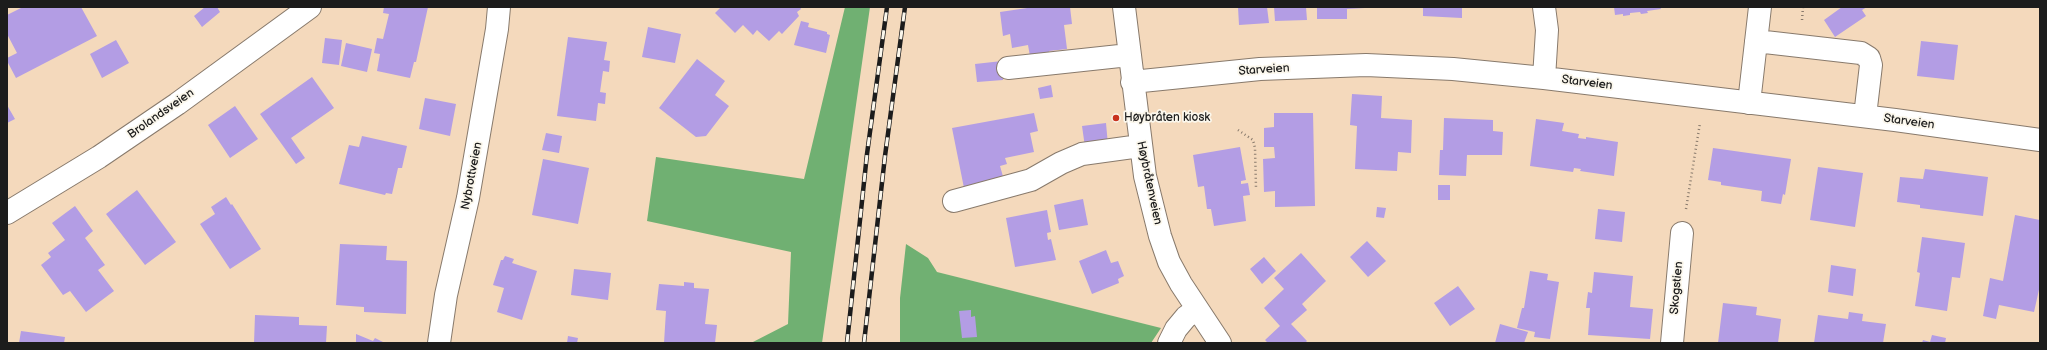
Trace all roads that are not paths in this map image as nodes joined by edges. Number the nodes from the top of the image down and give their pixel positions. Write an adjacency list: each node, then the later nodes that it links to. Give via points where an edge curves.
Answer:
1 (310, 7): 16 (street, Brolandsveien, via 138,131)
2 (499, 7): 19 (street, Nybrottveien, via 471,183 446,295)
3 (1124, 7): 7 (street, Høybråtenveien)
4 (1544, 7): 9 (street, via 1547,30)
5 (1760, 7): 6 (street)
6 (1756, 41): 11 (street); 12 (street, via 1860,53 1869,58 1871,65)
7 (1129, 55): 8 (street); 10 (street, Høybråtenveien)
8 (1008, 68)
9 (1544, 78): 10 (street, Starveien, via 1453,69 1366,65 1260,69); 11 (street, Starveien)
10 (1132, 82): 14 (street, Høybråtenveien)
11 (1749, 103): 12 (street, Starveien)
12 (1864, 116): 13 (street, Starveien)
13 (2040, 140)
14 (1140, 146): 15 (street, via 1082,154 1026,182); 18 (street, Høybråtenveien, via 1160,236 1170,262)
15 (954, 201)
16 (7, 213)
17 (1682, 233): 22 (street, Skogstien)
18 (1197, 309): 20 (street, via 1181,323); 21 (street, Høybråtenveien)
19 (439, 343)
20 (1169, 343)
21 (1220, 343)
22 (1672, 343)

